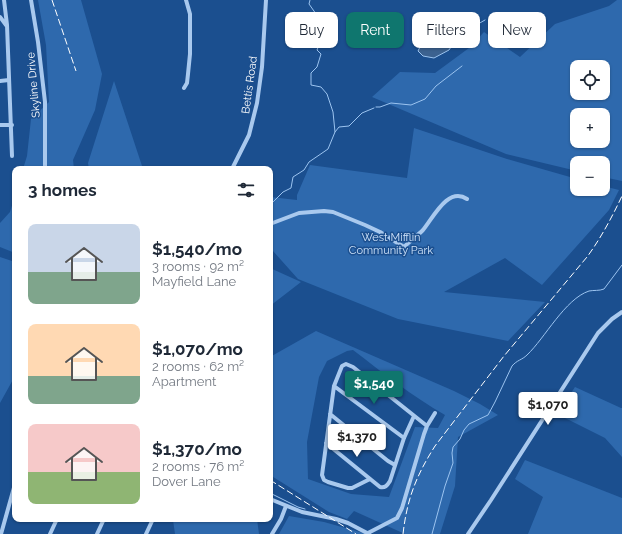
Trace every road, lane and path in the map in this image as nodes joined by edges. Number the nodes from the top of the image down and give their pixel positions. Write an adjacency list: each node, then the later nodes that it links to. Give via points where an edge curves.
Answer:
1 (4, 0): 6 (street)
2 (31, 0): 13 (street, Skyline Drive, via 45,102)
3 (186, 0): 9 (street, via 190,14 190,54 187,83)
4 (266, 0): 14 (street, Bettis Road, via 257,103 249,135)
5 (0, 17): 6 (street)
6 (7, 25): 7 (street)
7 (9, 80): 8 (street); 11 (street)
8 (0, 81)
9 (184, 88)
10 (0, 125): 11 (street)
11 (12, 125): 12 (street)
12 (12, 156)
13 (45, 166)
14 (234, 166)
15 (467, 199): 16 (street, via 462,196 449,198 404,247 380,232 333,212 299,213)
16 (273, 223)
17 (622, 312): 39 (street, via 598,333)
18 (334, 386): 20 (street); 21 (street, via 342,366 346,364); 23 (street)
19 (435, 413): 22 (street)
20 (330, 414): 24 (street); 25 (street)
21 (414, 416): 22 (street); 23 (street)
22 (427, 426): 38 (street, via 397,518)
23 (404, 438): 25 (street)
24 (326, 443): 26 (street); 26 (street, via 322,476 324,480 352,488)
25 (395, 465): 26 (street, via 390,481 384,488)
26 (370, 479)
27 (12, 496): 33 (street)
28 (273, 500): 29 (street)
29 (286, 506): 37 (street); 38 (street, via 348,523)
30 (56, 522): 34 (street)
31 (103, 522): 35 (street)
32 (152, 522): 36 (street)
33 (2, 534)
34 (50, 534)
35 (97, 534)
36 (146, 534)
37 (272, 534)
38 (369, 534)
39 (468, 534)

